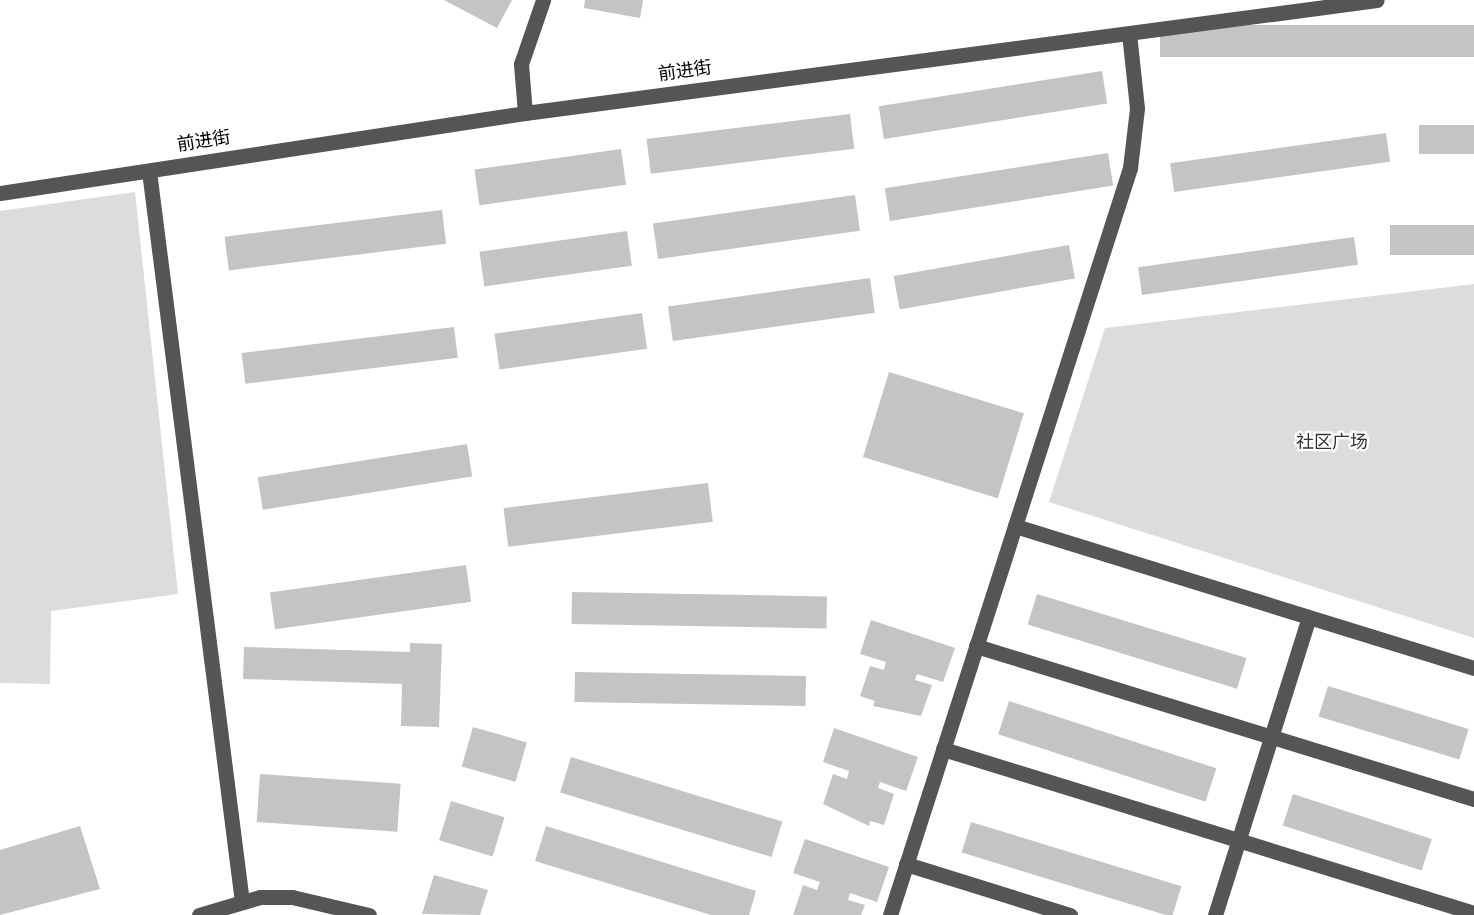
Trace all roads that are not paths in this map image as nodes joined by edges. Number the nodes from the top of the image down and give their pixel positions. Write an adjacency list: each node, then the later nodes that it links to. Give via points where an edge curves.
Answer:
1 (543, 0): 4 (street, via 521,64)
2 (1377, 0): 3 (street, 前进街)
3 (1129, 33): 4 (street, 前进街); 7 (street, via 1137,108 1130,168)
4 (525, 113): 5 (street, 前进街)
5 (149, 171): 6 (street, 前进街); 16 (street)
6 (0, 194)
7 (1015, 526): 8 (street); 9 (street)
8 (1309, 617): 10 (street); 11 (street)
9 (976, 646): 11 (street); 12 (street)
10 (1474, 668)
11 (1272, 736): 13 (street); 14 (street)
12 (943, 749): 14 (street); 15 (street)
13 (1474, 799)
14 (1239, 840): 17 (street); 22 (street)
15 (906, 864): 20 (street); 21 (street)
16 (242, 902): 18 (street); 19 (street, via 292,897)
17 (1474, 913)
18 (199, 915)
19 (369, 915)
20 (890, 915)
21 (1070, 915)
22 (1215, 915)

